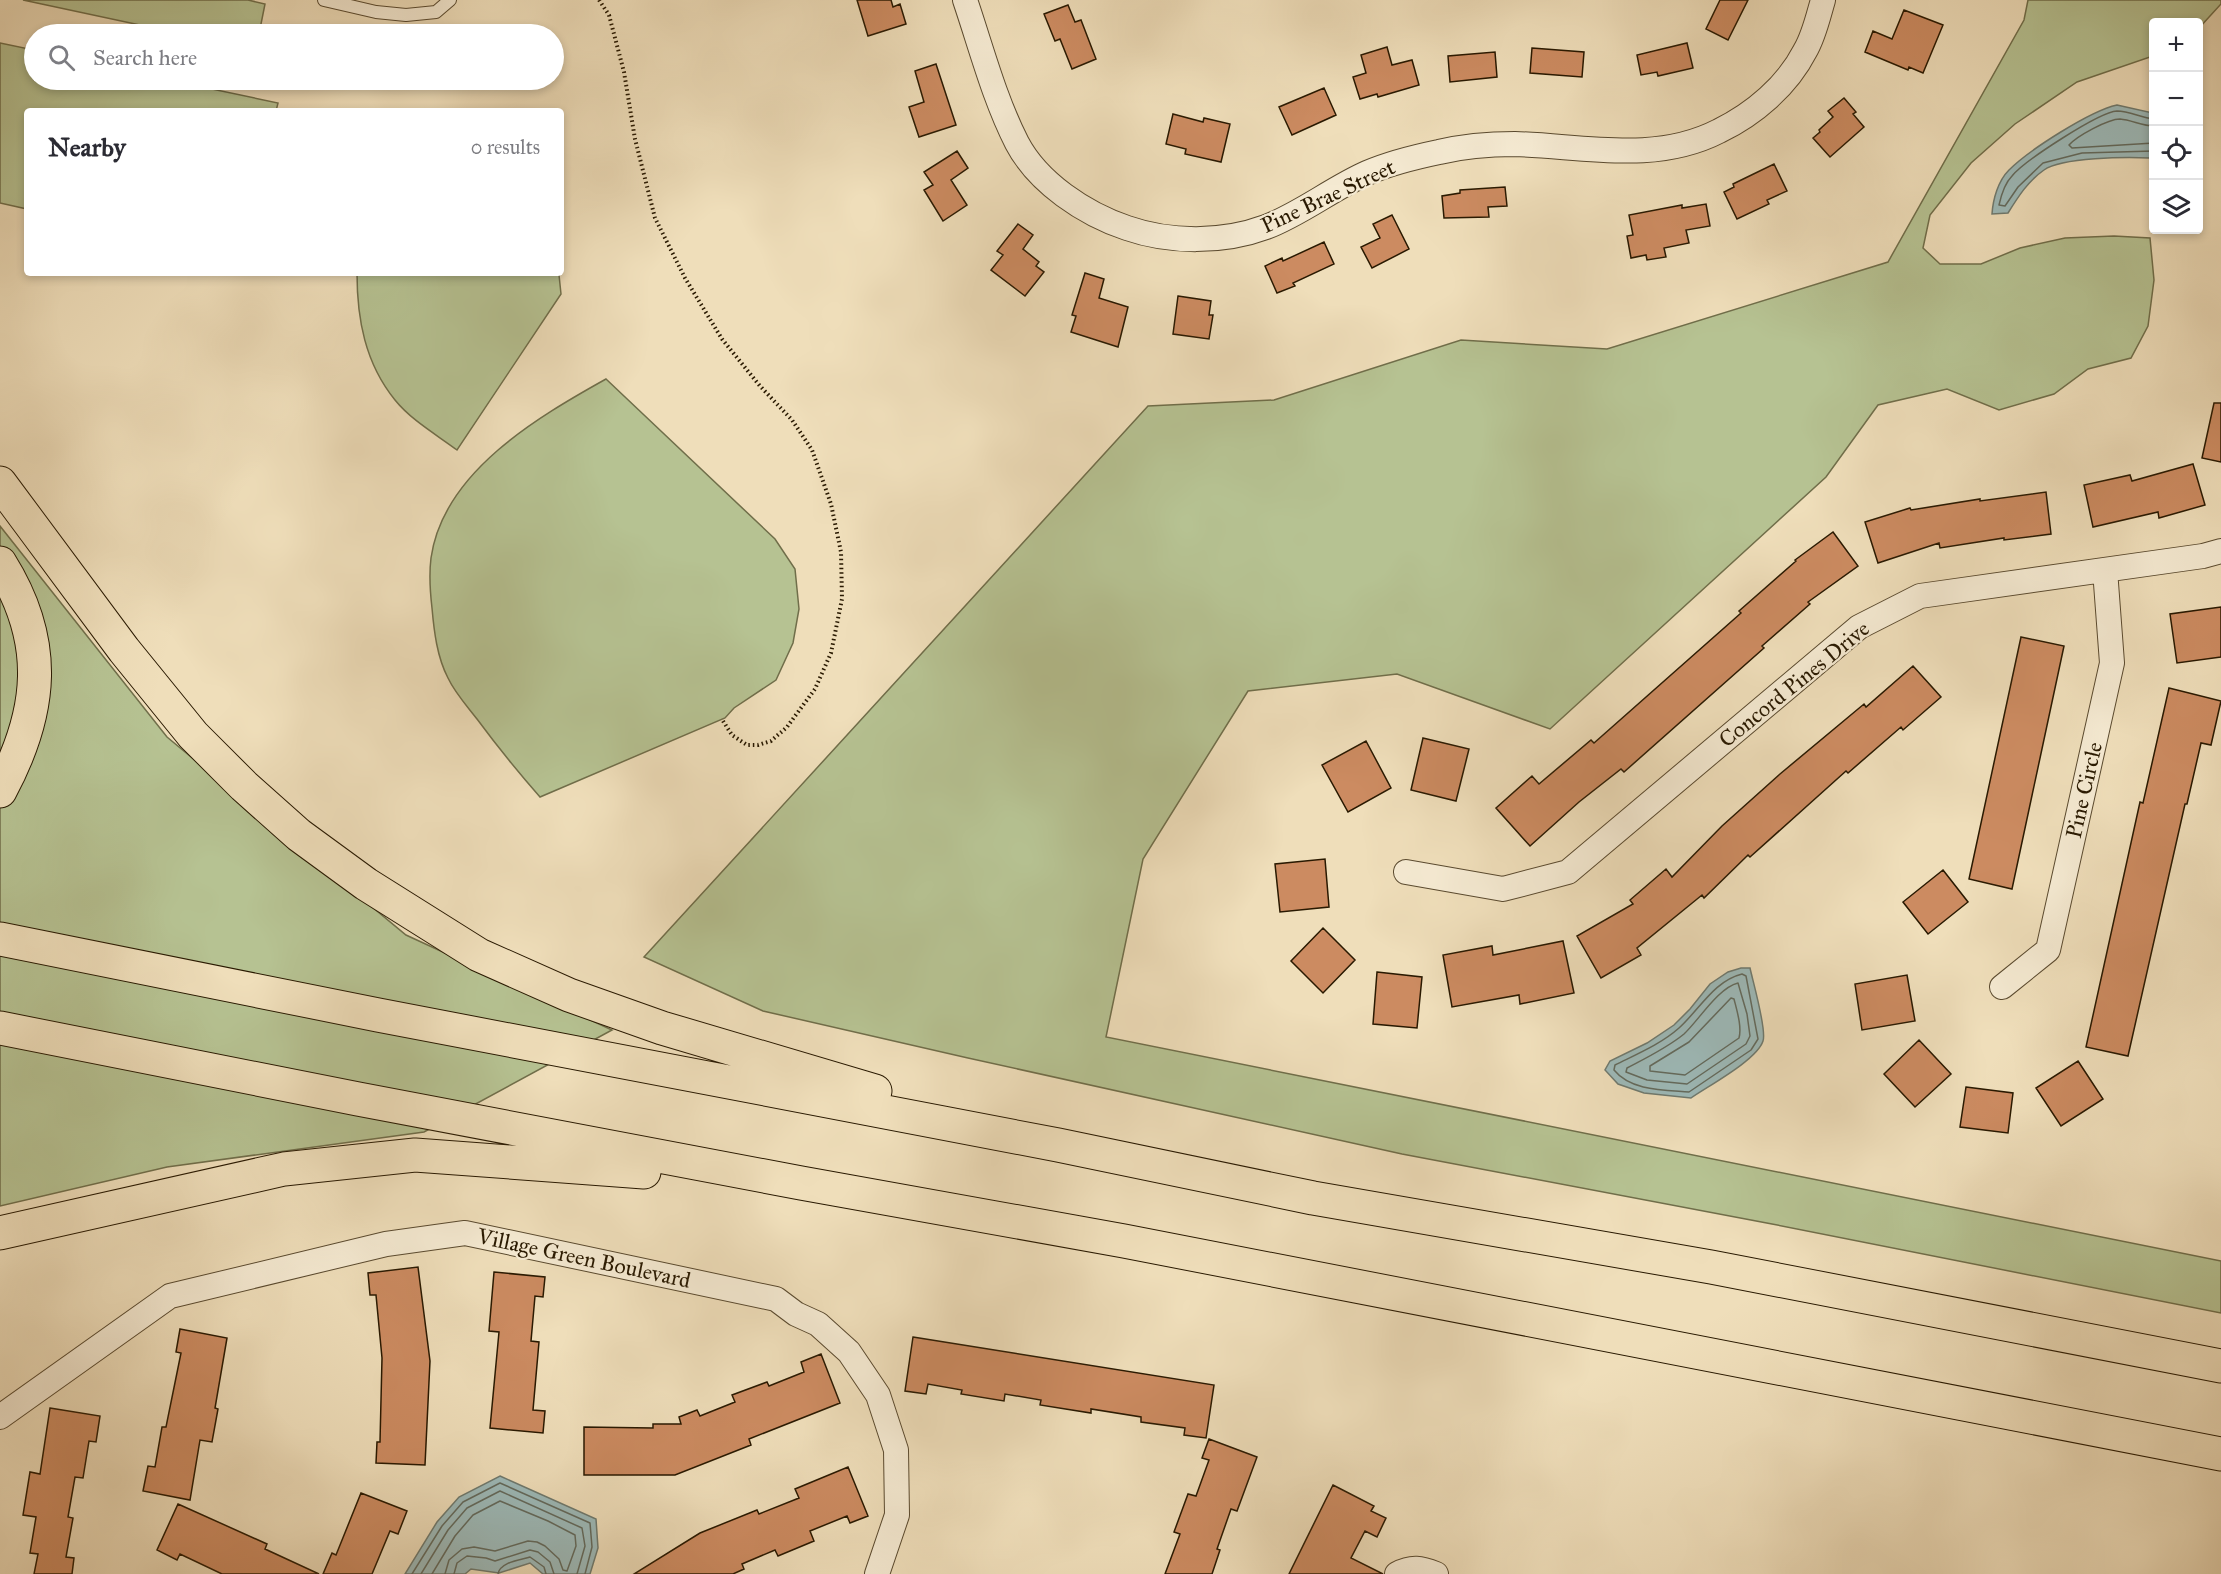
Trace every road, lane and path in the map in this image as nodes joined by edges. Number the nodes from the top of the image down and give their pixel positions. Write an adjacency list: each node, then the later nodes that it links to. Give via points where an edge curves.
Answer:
1 (324, 0): 2 (lane, via 406,15 436,12)
2 (450, 0)
3 (599, 0): 10 (path, via 609,15 624,72 635,139 655,218 722,339 792,420 812,450 831,504 841,552 842,599 831,653 814,689 787,727 758,746 747,745 732,735)
4 (965, 0): 5 (street, Pine Brae Street, via 1018,145 1037,170 1058,191 1090,212 1126,228 1184,238 1211,238 1268,227 1366,174 1393,163 1453,149 1514,144 1627,152 1691,142 1718,132 1743,117 1792,73 1806,50)
5 (1823, 0)
6 (0, 483): 16 (highway, via 124,650 193,735 244,786 299,835 366,884 470,949 569,995 662,1028)
7 (2221, 551): 9 (street, Concord Pines Drive)
8 (0, 563): 11 (highway, via 16,588 32,638 36,675 31,716 17,760)
9 (2105, 570): 12 (street, Concord Pines Drive, via 1920,596 1859,627 1568,872 1503,889); 14 (street, Pine Circle, via 2112,663 2048,950)
10 (723, 722)
11 (0, 791)
12 (1406, 872)
13 (0, 939): 16 (highway)
14 (2002, 987)
15 (0, 1028): 17 (highway)
16 (1058, 1144): 19 (highway, via 1313,1198 1711,1267)
17 (801, 1183): 18 (highway, via 415,1155 284,1169); 21 (highway, via 1124,1241)
18 (0, 1233)
19 (2221, 1366)
20 (0, 1417): 22 (street, Village Green Boulevard, via 170,1296 386,1244 465,1233 776,1299 818,1324 849,1352 878,1395 896,1450 897,1515)
21 (2221, 1454)
22 (877, 1574)
23 (1397, 1574): 24 (street, via 1420,1568)
24 (1436, 1574)

